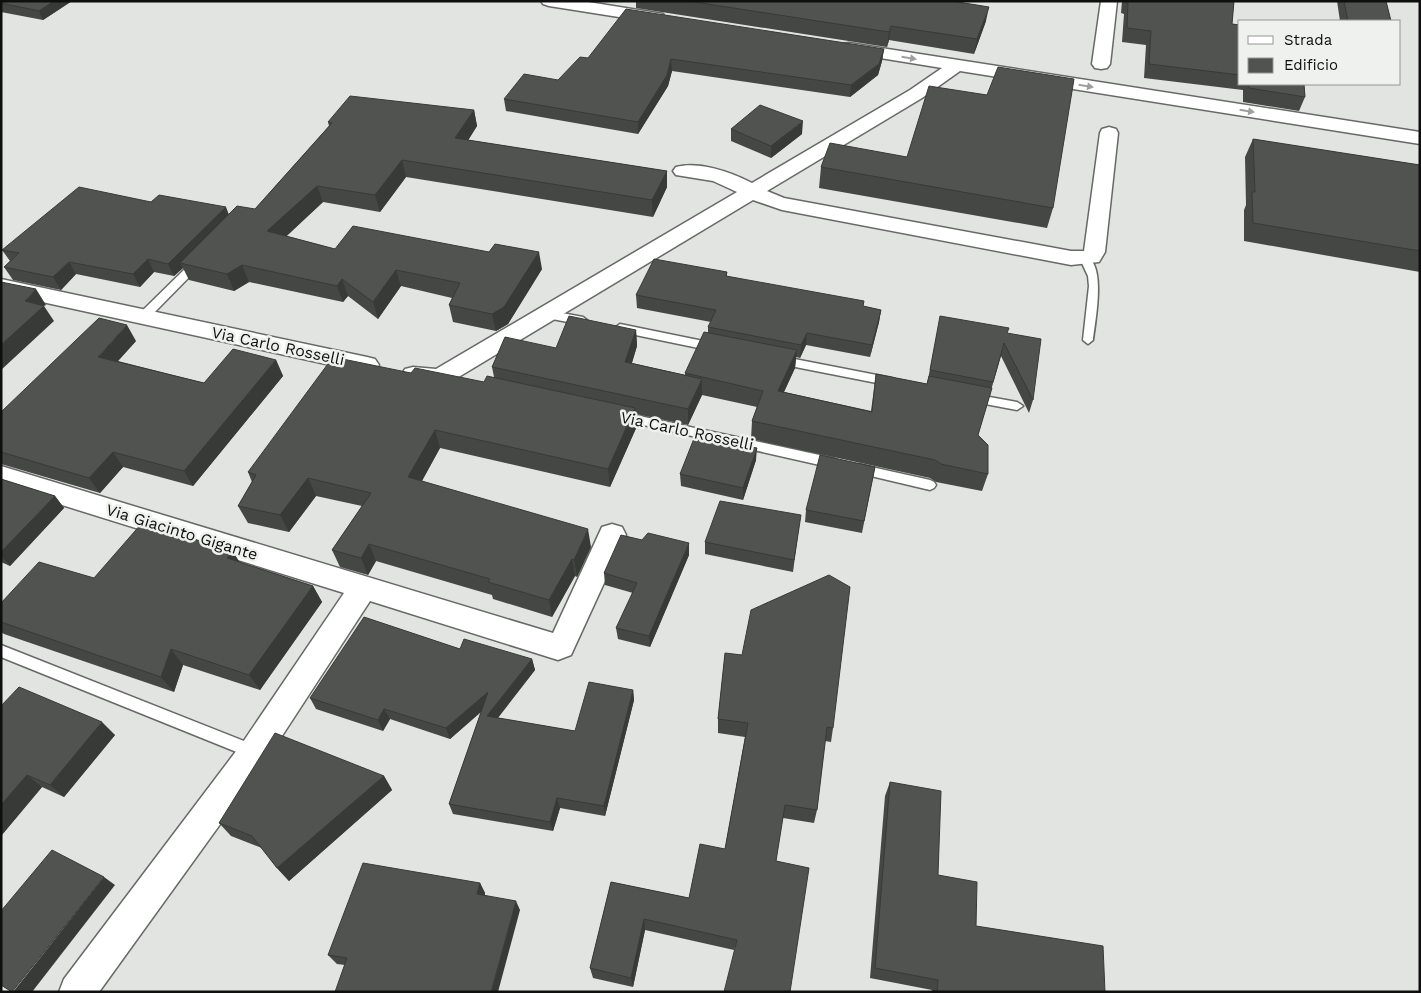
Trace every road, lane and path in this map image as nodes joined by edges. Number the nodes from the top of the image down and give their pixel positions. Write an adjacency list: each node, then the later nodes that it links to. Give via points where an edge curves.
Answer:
1 (549, 1): 3 (street)
2 (1109, 1): 5 (street)
3 (675, 21)
4 (831, 46): 6 (street, one-way to 6)
5 (1101, 64)
6 (957, 65): 8 (street, one-way to 8); 10 (street, Via Carlo Rosselli, via 916,94)
7 (1109, 133): 12 (street, via 1094,252)
8 (1420, 138)
9 (683, 171): 10 (street, via 716,176)
10 (752, 192): 12 (street, via 782,204); 14 (street, Via Carlo Rosselli)
11 (204, 255): 15 (lane)
12 (1084, 259): 16 (lane, via 1093,276 1094,286)
13 (1, 286): 15 (street, Via Carlo Rosselli)
14 (546, 314): 15 (street, Via Carlo Rosselli, via 452,378 424,377); 17 (lane)
15 (143, 317)
16 (1088, 340)
17 (723, 349)
18 (772, 358): 19 (lane)
19 (900, 383)
20 (958, 395): 21 (lane)
21 (1017, 406)
22 (605, 413): 24 (lane, Via Carlo Rosselli)
23 (1, 476): 26 (street, Via Giacinto Gigante)
24 (930, 485)
25 (612, 535): 26 (street, Via Giacinto Gigante, via 560,647)
26 (363, 588): 28 (street)
27 (1, 651): 28 (lane)
28 (254, 752): 29 (street)
29 (77, 992)

